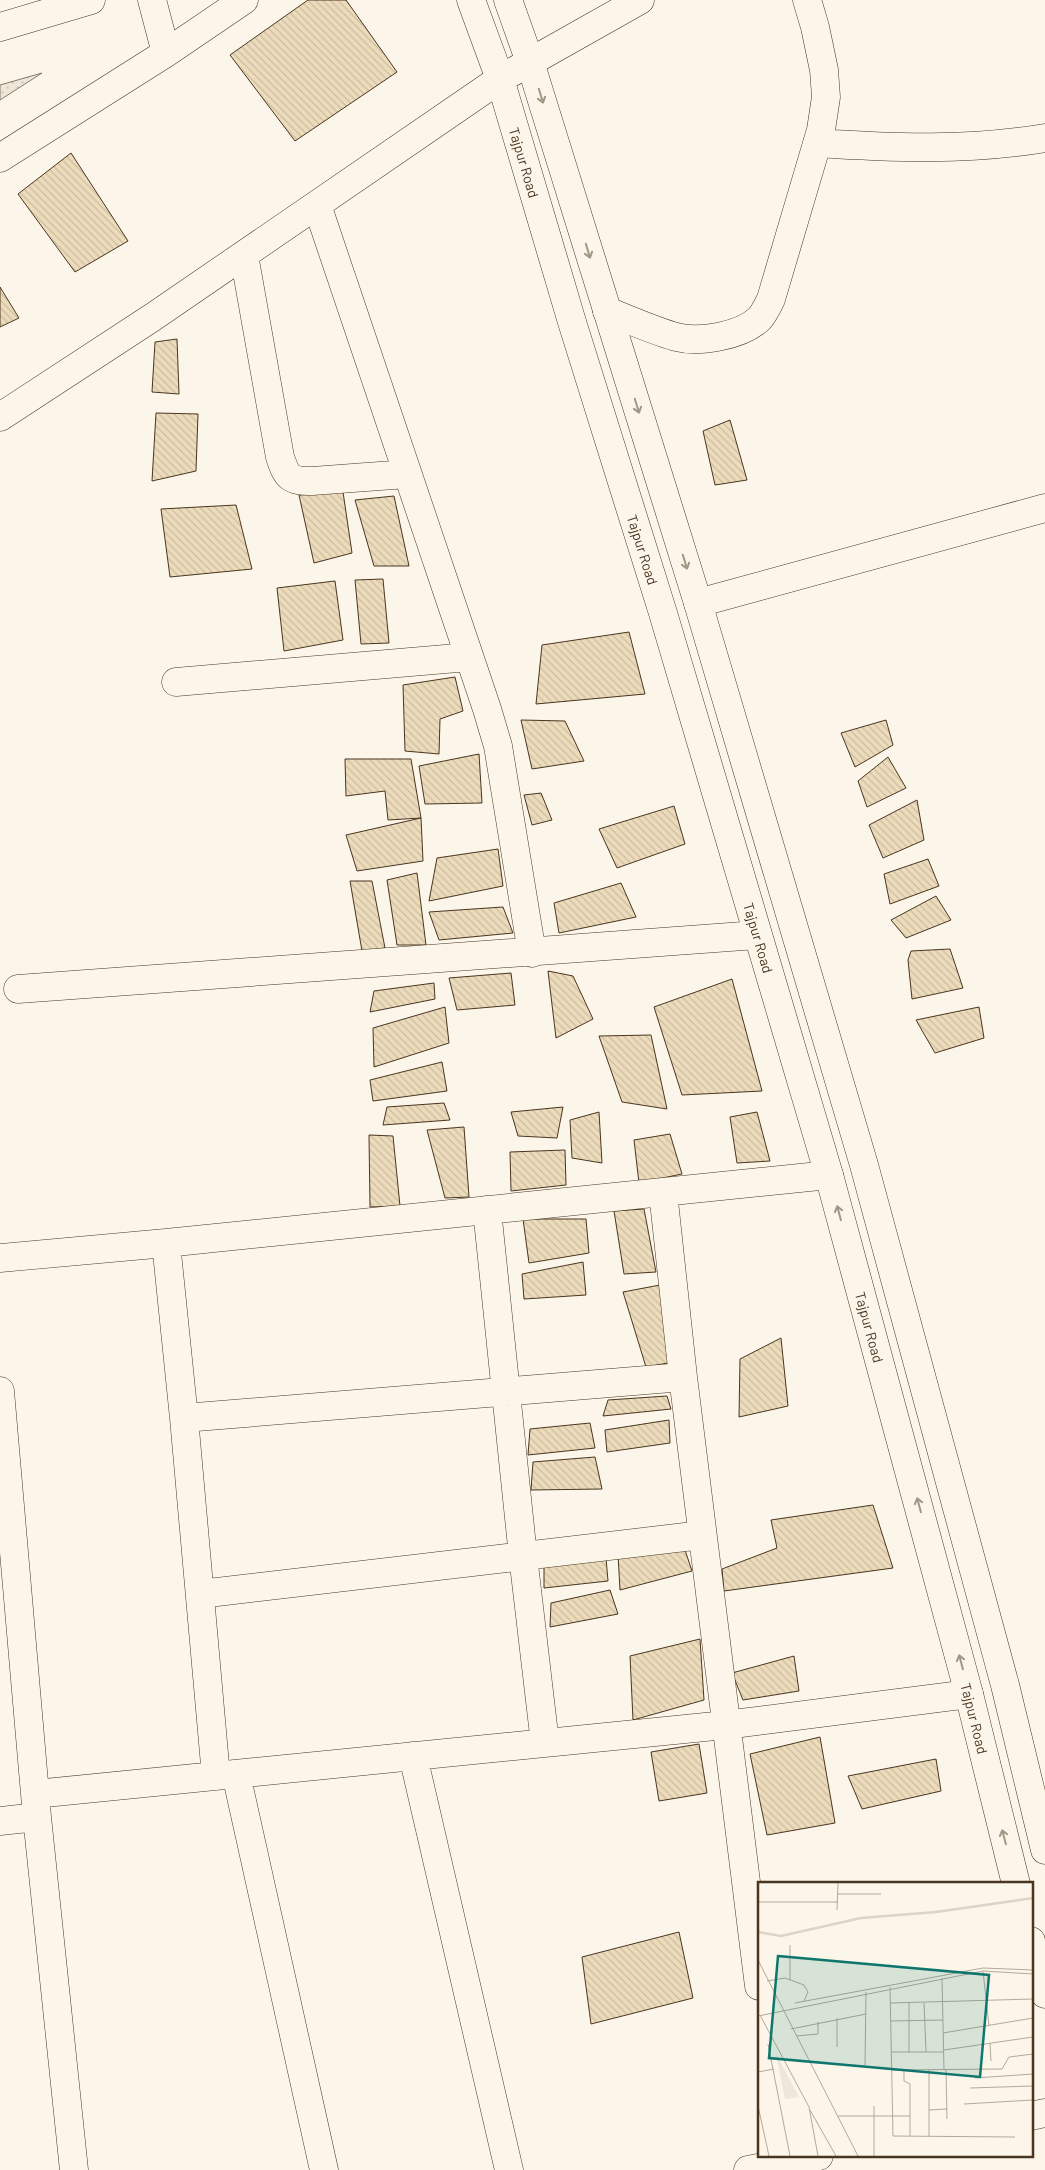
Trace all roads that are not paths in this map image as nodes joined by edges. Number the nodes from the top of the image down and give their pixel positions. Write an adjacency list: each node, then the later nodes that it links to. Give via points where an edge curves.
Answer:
1 (91, 0): 8 (street)
2 (152, 0): 9 (street)
3 (244, 0): 9 (street)
4 (471, 0): 11 (street, Tajpur Road)
5 (508, 0): 10 (street)
6 (640, 0): 10 (street)
7 (807, 0): 13 (street, via 824,70 826,97)
8 (0, 28)
9 (166, 53): 14 (street)
10 (530, 62): 11 (street); 17 (street, one-way to 17)
11 (500, 79): 15 (street); 24 (street, Tajpur Road, via 663,614)
12 (1045, 138): 13 (street, via 978,146 902,148)
13 (817, 143): 17 (street, via 771,299 761,318 746,329 727,335 677,337)
14 (0, 158)
15 (317, 205): 16 (street); 19 (street)
16 (244, 255): 18 (street); 19 (street, via 280,457 290,478 312,481)
17 (607, 311): 21 (street, one-way to 21)
18 (0, 417)
19 (408, 474): 22 (street)
20 (1045, 508): 21 (street)
21 (698, 603): 30 (street)
22 (469, 657): 23 (street); 25 (street, via 498,746)
23 (176, 682)
24 (756, 935): 25 (street); 27 (street, Tajpur Road)
25 (532, 953): 26 (street)
26 (18, 989)
27 (829, 1175): 28 (street); 32 (street, Tajpur Road, one-way to 27)
28 (663, 1192): 29 (street); 34 (street)
29 (487, 1210): 31 (street); 36 (street)
30 (883, 1234): 32 (street); 49 (street, via 1005,1685)
31 (166, 1243): 33 (street); 37 (street)
32 (848, 1245): 42 (street, Tajpur Road, one-way to 32)
33 (0, 1258)
34 (683, 1377): 36 (street); 38 (street)
35 (0, 1391): 41 (street)
36 (507, 1391): 37 (street); 39 (street)
37 (184, 1418): 40 (street)
38 (702, 1535): 39 (street); 43 (street)
39 (523, 1556): 40 (street); 44 (street)
40 (200, 1594): 46 (street)
41 (11, 1640): 47 (street)
42 (969, 1694): 43 (street); 50 (street, Tajpur Road, one-way to 42)
43 (725, 1725): 44 (street); 52 (street)
44 (545, 1743): 45 (street)
45 (413, 1756): 46 (street); 60 (street)
46 (226, 1775): 47 (street); 59 (street)
47 (36, 1806): 48 (street); 58 (street)
48 (0, 1821)
49 (1045, 1850)
50 (1016, 1882)
51 (1032, 1945): 53 (street)
52 (758, 1978)
53 (1045, 1994)
54 (1045, 2113): 55 (street)
55 (1032, 2116)
56 (808, 2158): 57 (street)
57 (781, 2163): 61 (street)
58 (74, 2170)
59 (324, 2170)
60 (509, 2170)
61 (748, 2170)

